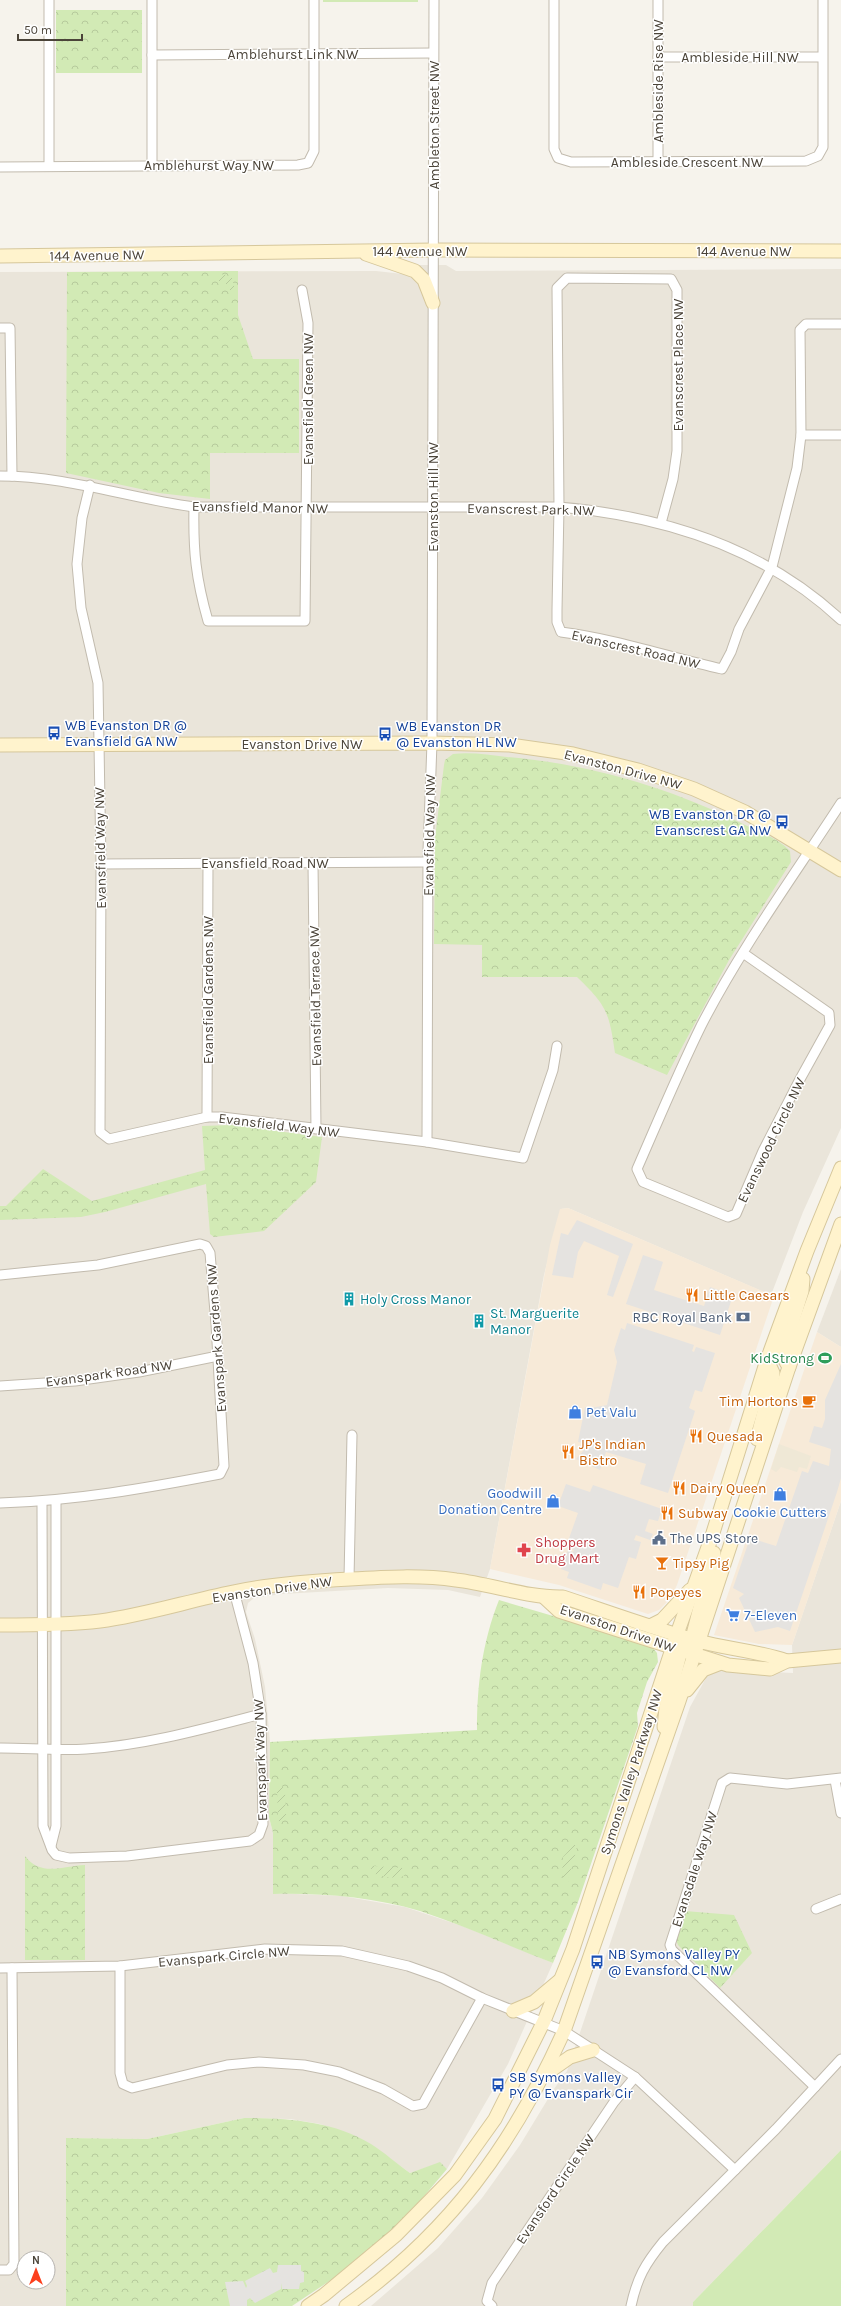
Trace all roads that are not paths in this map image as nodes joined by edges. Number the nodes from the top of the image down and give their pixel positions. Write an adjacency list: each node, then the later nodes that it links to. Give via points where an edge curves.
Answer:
1 (49, 0): 14 (street)
2 (152, 0): 10 (street)
3 (314, 0): 8 (street)
4 (434, 0): 9 (street, Ambleton Street NW)
5 (554, 0): 13 (street, Ambleside Crescent NW, via 555,154 558,158 571,162)
6 (658, 0): 11 (street, Ambleside Rise NW)
7 (823, 0): 12 (street, Ambleside Crescent NW)
8 (314, 54): 9 (street, Amblehurst Link NW); 10 (street, Amblehurst Link NW); 15 (street, Amblehurst Way NW, via 314,151 308,163)
9 (433, 54): 17 (street, Ambleton Street NW)
10 (152, 55): 15 (street)
11 (658, 57): 12 (street, Ambleside Hill NW); 13 (street, Ambleside Rise NW)
12 (822, 57): 13 (street, Ambleside Crescent NW, via 823,147 814,159)
13 (658, 161)
14 (49, 165): 15 (street, Amblehurst Way NW); 16 (street, Amblehurst Way NW)
15 (152, 165)
16 (0, 166)
17 (434, 250): 18 (main road, 144 Avenue NW); 19 (main road, 144 Avenue NW); 22 (street, Evanston Hill NW)
18 (359, 251): 20 (main road, 144 Avenue NW); 22 (main road, via 415,271 424,280)
19 (841, 251)
20 (0, 256)
21 (302, 290): 33 (street, Evansfield Green NW, via 308,323)
22 (433, 303): 32 (street, Evanston Hill NW)
23 (841, 324): 25 (street, via 806,324 800,330)
24 (0, 328): 28 (street, via 10,328)
25 (801, 435): 26 (street); 35 (street, via 797,468)
26 (841, 435)
27 (0, 476): 28 (street, Evansfield Manor NW)
28 (12, 476): 29 (street, Evansfield Manor NW)
29 (90, 485): 30 (street, Evansfield Manor NW, via 139,498); 38 (street, Evansfield Way NW, via 77,564 81,608 98,683)
30 (194, 507): 33 (street, Evansfield Manor NW); 33 (street, Evansfield Green NW, via 193,549 197,583 208,622 305,622)
31 (559, 507): 32 (street, Evanscrest Park NW); 34 (street, Evanscrest Park NW, via 602,511); 34 (street, Evanscrest Place NW, via 557,288 567,278 670,279 677,290 678,432 675,466); 35 (street, Evanscrest Road NW, via 557,622 561,632 589,635 722,669 739,629)
32 (433, 508): 33 (street, Evansfield Manor NW); 37 (street, Evanston Hill NW)
33 (307, 509)
34 (661, 523): 35 (street, Evanscrest Park NW, via 714,541)
35 (772, 567): 36 (street, Evanscrest Park NW, via 814,596)
36 (841, 620)
37 (432, 743): 38 (main road, Evanston Drive NW); 41 (main road, Evanston Drive NW, via 510,745 573,754 638,770 694,789 745,812); 42 (street, Evansfield Way NW)
38 (99, 744): 39 (main road, Evanston Drive NW); 45 (street, Evansfield Way NW)
39 (0, 745)
40 (841, 803): 41 (street, Evanswood Circle NW)
41 (811, 850): 46 (main road, Evanston Drive NW); 47 (street, Evanswood Circle NW)
42 (428, 862): 44 (street, Evansfield Road NW); 51 (street, Evansfield Way NW)
43 (208, 863): 44 (street, Evansfield Road NW); 45 (street, Evansfield Road NW); 49 (street, Evansfield Gardens NW)
44 (313, 863): 50 (street, Evansfield Terrace NW)
45 (101, 864): 49 (street, Evansfield Way NW, via 100,1132 110,1139)
46 (841, 870)
47 (743, 954): 47 (street, Evanswood Circle NW, via 702,1025 637,1169 644,1182 728,1217 736,1214 763,1151 830,1024 829,1013)
48 (557, 1046): 51 (street, via 554,1070 523,1158)
49 (207, 1117): 50 (street, Evansfield Way NW, via 245,1118)
50 (316, 1129): 51 (street, Evansfield Way NW)
51 (428, 1142)
52 (841, 1168): 54 (main road, Symons Valley Parkway NW)
53 (841, 1224): 58 (main road)
54 (807, 1251): 57 (main road, Symons Valley Parkway NW); 58 (main road, via 802,1291 782,1354)
55 (0, 1275): 56 (street, Evanspark Gardens NW, via 98,1265 200,1244 206,1246 210,1253)
56 (218, 1356): 59 (street, Evanspark Road NW, via 139,1372); 61 (street, Evanspark Gardens NW, via 224,1466 220,1474)
57 (767, 1360): 64 (main road, via 773,1373 772,1381 748,1473); 65 (main road, Symons Valley Parkway NW)
58 (789, 1367): 64 (main road)
59 (0, 1386)
60 (352, 1435): 66 (street)
61 (56, 1500): 62 (street, Evanspark Gardens NW); 72 (street)
62 (42, 1502): 63 (street, Evanspark Gardens NW); 71 (street)
63 (0, 1503)
64 (745, 1504): 75 (main road)
65 (712, 1536): 67 (main road, Symons Valley Parkway NW); 75 (main road, via 716,1545)
66 (349, 1579): 68 (main road, Evanston Drive NW); 69 (main road, Evanston Drive NW, via 455,1580)
67 (693, 1586): 73 (main road, via 665,1617); 74 (main road, Symons Valley Parkway NW)
68 (234, 1592): 72 (main road, Evanston Drive NW, via 100,1621); 82 (street, Evanspark Way NW, via 253,1663)
69 (545, 1598): 73 (main road, Evanston Drive NW, via 563,1597); 76 (main road, Evanston Drive NW, via 559,1611)
70 (0, 1625): 71 (main road, Evanston Drive NW)
71 (42, 1625): 72 (main road, Evanston Drive NW); 85 (street, Evanspark Way NW)
72 (56, 1625): 86 (street)
73 (650, 1626): 74 (main road, Evanston Drive NW)
74 (677, 1634): 75 (main road, Evanston Drive NW); 76 (main road, Symons Valley Parkway NW)
75 (695, 1640): 77 (main road, via 689,1646); 79 (main road, Evanston Drive NW)
76 (677, 1649): 77 (main road, Evanston Drive NW); 83 (main road); 95 (main road, Symons Valley Parkway NW)
77 (694, 1655): 80 (main road, Evanston Drive NW); 81 (main road, Symons Valley Parkway NW)
78 (841, 1656): 79 (main road)
79 (787, 1661): 80 (main road, Evanston Drive NW, via 770,1669)
80 (722, 1663): 81 (main road, via 703,1670)
81 (679, 1701): 83 (main road, Symons Valley Parkway NW)
82 (261, 1714): 86 (street, via 150,1742 115,1747); 89 (street, Evanspark Way NW, via 263,1824 255,1839 180,1850 72,1858 56,1855)
83 (662, 1746): 99 (main road, Symons Valley Parkway NW)
84 (1, 1748): 85 (street)
85 (42, 1748): 86 (street); 89 (street, Evanspark Way NW, via 42,1826)
86 (56, 1750): 89 (street, via 56,1826)
87 (838, 1779): 88 (street); 104 (street, Evansdale Way NW, via 787,1784 730,1778 722,1783 670,1945 672,1950)
88 (841, 1813)
89 (51, 1846)
90 (841, 1898): 91 (street)
91 (816, 1909)
92 (120, 1966): 94 (street, Evanspark Circle NW); 96 (street, Evanspark Circle NW, via 265,1949 342,1951 408,1966 442,1978); 96 (street, via 120,2073 123,2084 132,2088 227,2065 266,2062 304,2065 339,2072 383,2090 412,2106 423,2104)
93 (0, 1968): 94 (street, Evanspark Circle NW)
94 (12, 1968): 106 (street, via 14,2264 9,2270)
95 (560, 1980): 97 (main road, via 534,2002); 98 (main road, Symons Valley Parkway NW)
96 (482, 1998): 97 (street, Evanspark Circle NW)
97 (513, 2011): 98 (street, Evanspark Circle NW)
98 (544, 2021): 99 (street); 107 (main road, Symons Valley Parkway NW, via 495,2119 455,2175 396,2235)
99 (564, 2031): 100 (street); 102 (main road, Symons Valley Parkway NW)
100 (593, 2050): 102 (main road, via 562,2062); 103 (street)
101 (841, 2059): 104 (street)
102 (543, 2077): 108 (main road, Symons Valley Parkway NW, via 492,2161 464,2197 427,2240)
103 (635, 2077): 105 (street); 109 (street, Evansford Circle NW, via 614,2102 492,2283 487,2301)
104 (815, 2087): 105 (street)
105 (735, 2170): 110 (street, via 663,2242 647,2262 636,2282)
106 (0, 2270)
107 (308, 2306)
108 (346, 2306)
109 (492, 2306)
110 (631, 2306)

